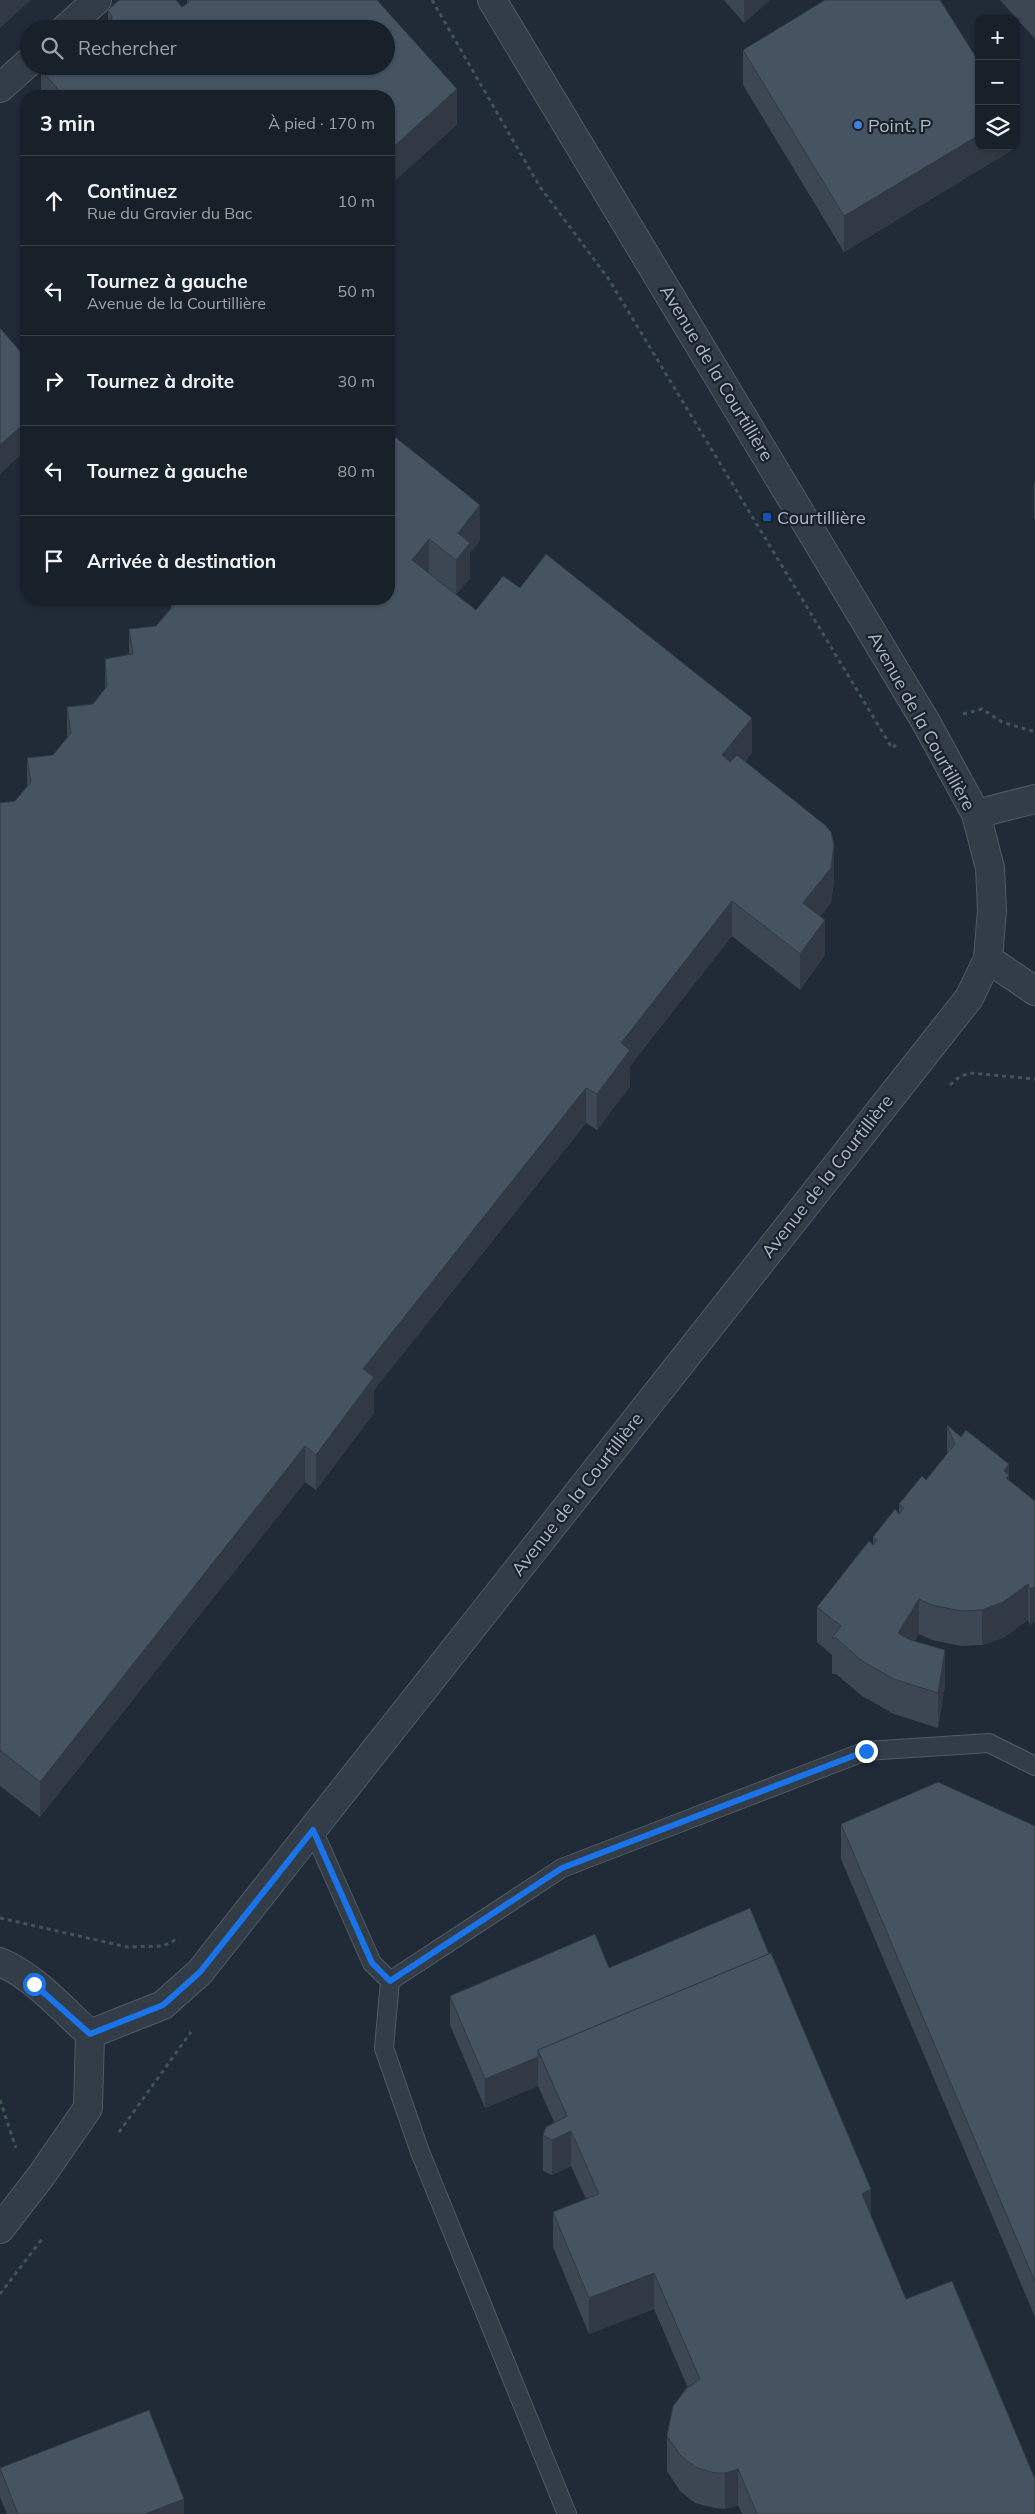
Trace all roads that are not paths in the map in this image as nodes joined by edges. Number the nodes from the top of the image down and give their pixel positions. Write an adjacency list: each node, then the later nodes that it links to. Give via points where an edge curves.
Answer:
1 (97, 0): 3 (street)
2 (492, 0): 7 (street, Avenue de la Courtillière, via 902,682)
3 (75, 20)
4 (20, 70): 5 (street)
5 (0, 88)
6 (1035, 799): 7 (street)
7 (976, 814): 8 (street, Avenue de la Courtillière, via 990,868 992,910)
8 (988, 959): 9 (street); 11 (street, Avenue de la Courtillière, via 970,998)
9 (1035, 991)
10 (1035, 1766): 13 (lane, via 990,1743 866,1751 562,1868)
11 (313, 1830): 13 (lane, via 372,1963); 14 (street, Avenue de la Courtillière, via 200,1972 163,2005)
12 (0, 1962): 14 (street, via 34,1984)
13 (390, 1981): 16 (lane, via 384,2048 420,2152)
14 (90, 2034): 15 (street, via 88,2108)
15 (0, 2229)
16 (567, 2514)

